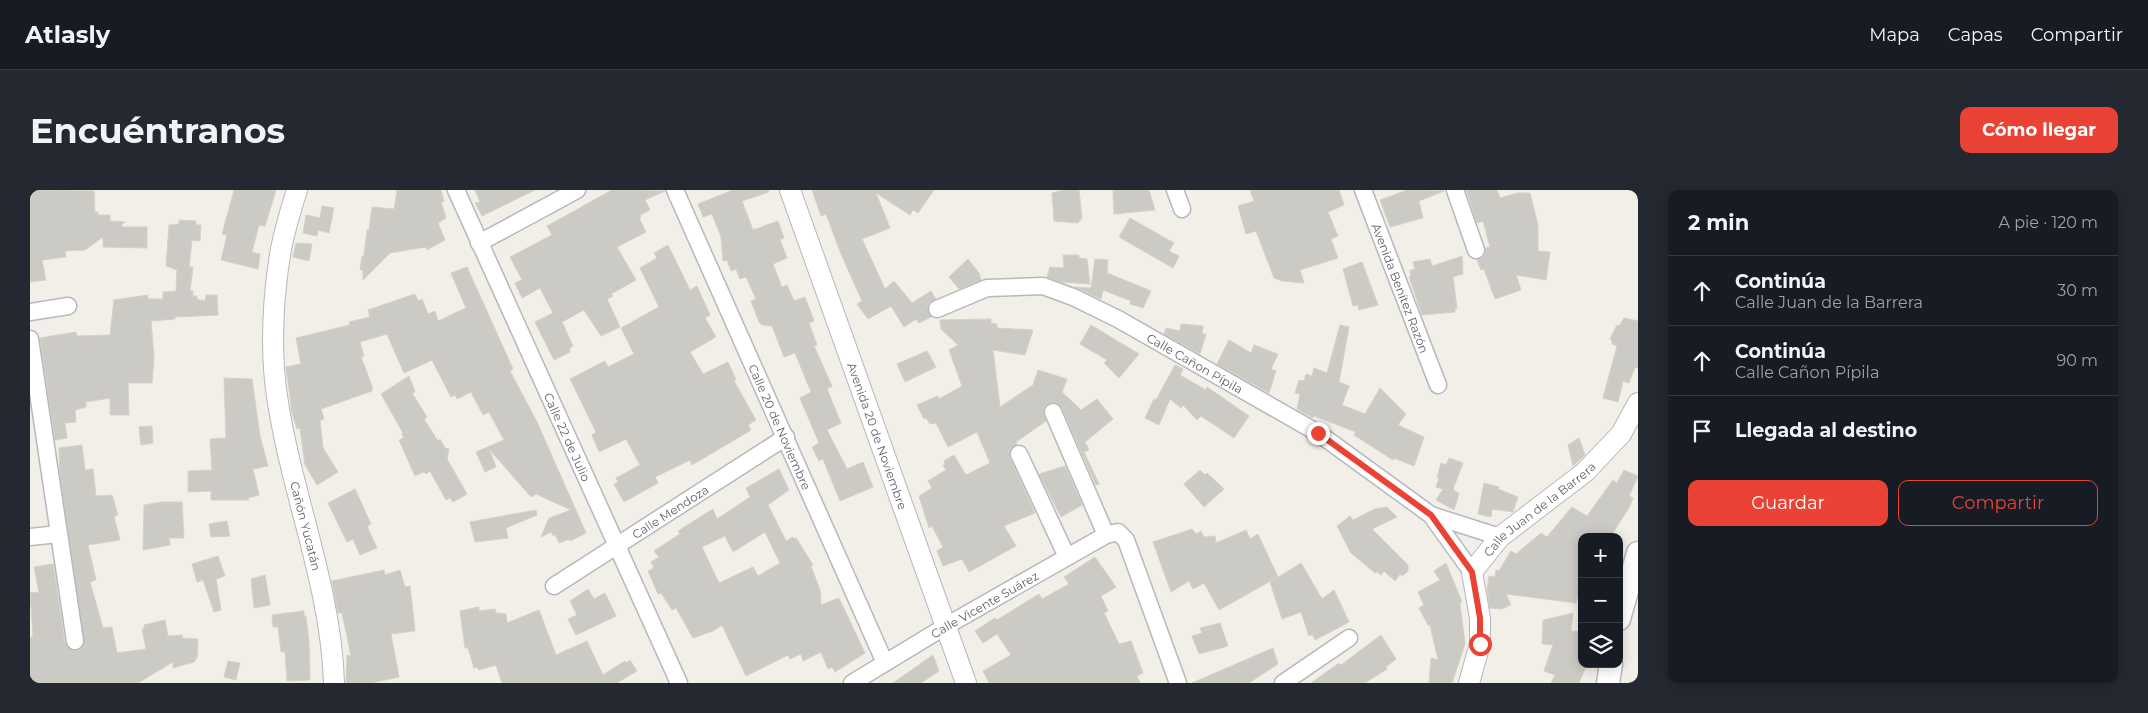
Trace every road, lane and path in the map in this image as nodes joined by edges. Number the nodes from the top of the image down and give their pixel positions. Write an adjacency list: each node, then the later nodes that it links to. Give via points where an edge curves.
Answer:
1 (297, 190): 37 (street, Cañón Yucatán, via 281,248 275,298 274,370 277,398 322,591 333,652)
2 (456, 190): 10 (street, Calle 22 de Julio)
3 (577, 190): 10 (street)
4 (675, 190): 19 (street, Calle 20 de Noviembre)
5 (790, 190): 32 (street, Avenida 20 de Noviembre)
6 (1175, 190): 9 (street)
7 (1363, 190): 16 (street, Avenida Benítez Razón)
8 (1455, 190): 11 (street)
9 (1182, 209)
10 (480, 243): 26 (street, Calle 22 de Julio)
11 (1476, 250)
12 (68, 306): 14 (street)
13 (937, 309): 21 (street, Calle Cañon Pípila, via 987,288 1043,286 1073,297 1118,319 1318,433)
14 (30, 312)
15 (30, 339): 23 (street)
16 (1438, 385)
17 (1638, 403): 24 (street, Calle Juan de la Barrera, via 1621,434 1586,472)
18 (1053, 412): 22 (street)
19 (786, 437): 26 (street, Calle Mendoza); 35 (street, Calle 20 de Noviembre)
20 (1019, 454): 28 (street)
21 (1431, 515): 24 (street, Calle Cañon Pípila); 29 (street, Calle Cañon Pípila)
22 (1112, 533): 28 (street, Calle Vicente Suárez); 41 (street, via 1126,540)
23 (58, 534): 25 (street); 34 (street)
24 (1500, 537): 29 (street, Calle Juan de la Barrera)
25 (30, 538)
26 (618, 545): 30 (street, Calle Mendoza); 38 (street, Calle 22 de Julio)
27 (1638, 553): 31 (main road)
28 (1067, 557): 32 (street, Calle Vicente Suárez)
29 (1472, 572): 43 (street, via 1480,618 1480,644)
30 (554, 586)
31 (1623, 605)
32 (946, 626): 35 (street, Calle Vicente Suárez); 40 (street, Avenida 20 de Noviembre)
33 (1349, 638): 42 (street)
34 (74, 641)
35 (885, 663): 39 (street, Calle Vicente Suárez)
36 (1610, 668): 44 (main road)
37 (334, 683)
38 (679, 683)
39 (852, 683)
40 (966, 683)
41 (1178, 683)
42 (1283, 683)
43 (1469, 683)
44 (1608, 683)

